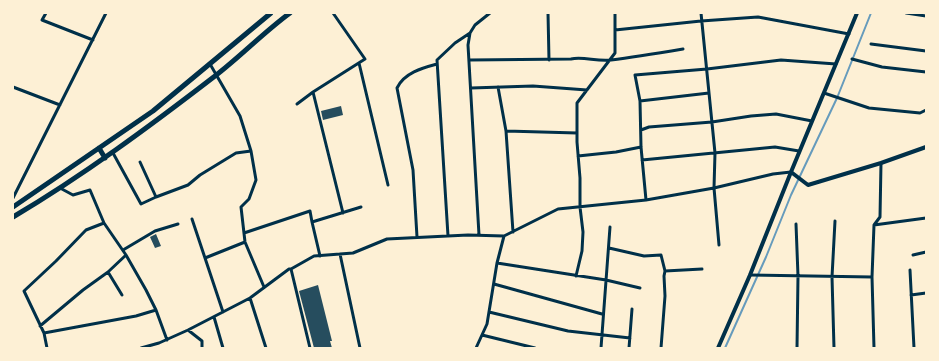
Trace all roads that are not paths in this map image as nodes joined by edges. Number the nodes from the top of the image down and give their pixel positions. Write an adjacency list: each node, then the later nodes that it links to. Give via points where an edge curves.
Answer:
1 (46, 13): 17 (street, via 42,20)
2 (106, 13): 17 (street)
3 (272, 13): 26 (main road)
4 (290, 13): 31 (main road)
5 (333, 13): 25 (street, via 365,59)
6 (490, 13): 15 (street, via 475,25)
7 (548, 13): 23 (street)
8 (615, 13): 14 (street)
9 (701, 13): 13 (street)
10 (857, 13): 16 (street)
11 (906, 13): 12 (street)
12 (926, 16)
13 (702, 21): 14 (street); 16 (street, via 758,17); 29 (street)
14 (615, 30): 24 (street, via 615,53)
15 (470, 33): 22 (street); 27 (street, via 446,51 437,60)
16 (849, 34): 28 (street)
17 (93, 40): 41 (street)
18 (871, 44): 20 (street)
19 (683, 49): 24 (street)
20 (926, 51)
21 (852, 59): 30 (street, via 882,67)
22 (470, 60): 23 (street); 34 (street)
23 (549, 60): 24 (street, via 578,57)
24 (609, 60): 35 (street)
25 (359, 63): 36 (street); 61 (street)
26 (210, 64): 31 (street); 50 (main road, via 153,111)
27 (437, 64): 84 (street); 86 (street, via 413,73 400,81 397,88 413,170)
28 (836, 64): 29 (street, via 781,60); 38 (street)
29 (707, 69): 37 (street); 39 (street, via 635,74)
30 (926, 72)
31 (217, 74): 51 (street, via 240,116); 53 (main road)
32 (13, 87): 41 (street)
33 (498, 87): 34 (street); 35 (street, via 533,86); 46 (street)
34 (471, 88): 83 (street)
35 (586, 90): 47 (street, via 576,103)
36 (313, 92): 40 (street); 70 (street)
37 (709, 93): 39 (street); 44 (street)
38 (824, 93): 42 (street, via 869,108 920,113); 43 (street)
39 (640, 101): 45 (street)
40 (297, 104)
41 (60, 105): 65 (street)
42 (926, 110)
43 (812, 121): 44 (street, via 776,114); 52 (street)
44 (712, 122): 45 (street, via 649,127); 54 (street)
45 (641, 130): 48 (street)
46 (506, 131): 47 (street); 81 (street)
47 (577, 133): 55 (street)
48 (641, 147): 55 (street); 57 (street)
49 (926, 147): 59 (street)
50 (98, 148): 56 (main road); 67 (main road)
51 (251, 151): 64 (street, via 236,153 188,185); 82 (street, via 256,180 249,199 242,207)
52 (799, 151): 54 (street, via 775,147); 60 (street)
53 (113, 153): 56 (main road); 64 (street, via 141,204)
54 (715, 153): 57 (street); 63 (street)
55 (578, 156): 69 (street)
56 (105, 158): 62 (main road)
57 (642, 160): 66 (street)
58 (140, 162): 64 (street)
59 (882, 163): 60 (street, via 808,185); 79 (street, via 880,217)
60 (790, 172): 63 (street); 103 (street)
61 (388, 185)
62 (60, 188): 71 (main road); 76 (street, via 73,195 90,190)
63 (714, 188): 66 (street); 88 (street)
64 (156, 197)
65 (13, 198)
66 (646, 200): 69 (street)
67 (13, 207)
68 (361, 207): 70 (street)
69 (580, 207): 81 (street, via 558,209); 104 (street, via 582,251)
70 (343, 213): 75 (street)
71 (13, 217)
72 (926, 218): 79 (street)
73 (192, 219): 96 (street)
74 (835, 221): 106 (street)
75 (312, 222): 82 (street, via 310,211); 95 (street)
76 (104, 223): 90 (street); 122 (street, via 86,230 24,291)
77 (178, 224): 90 (street, via 155,231)
78 (796, 224): 105 (street)
79 (874, 225): 107 (street)
80 (610, 227): 89 (street)
81 (513, 232): 85 (street)
82 (244, 233): 87 (street)
83 (479, 235): 84 (street); 85 (street)
84 (448, 236): 86 (street)
85 (504, 236): 97 (street)
86 (418, 237): 92 (street, via 387,239 353,253)
87 (245, 242): 96 (street); 110 (street)
88 (719, 245)
89 (609, 248): 101 (street, via 644,256 661,255); 108 (street)
90 (123, 250): 93 (street)
91 (926, 252): 94 (street)
92 (340, 254): 95 (street); 135 (street)
93 (126, 255): 102 (street); 117 (street)
94 (913, 255)
95 (320, 256): 98 (street, via 314,256)
96 (205, 258): 118 (street)
97 (498, 263): 104 (street); 109 (street)
98 (291, 269): 110 (street); 134 (street)
99 (702, 270): 101 (street)
100 (910, 270): 114 (street)
101 (666, 271): 140 (street)
102 (108, 272): 113 (street); 122 (street)
103 (750, 275): 105 (street); 141 (street)
104 (576, 276): 108 (street)
105 (798, 276): 106 (street); 142 (street)
106 (832, 276): 107 (street); 143 (street)
107 (872, 277): 144 (street)
108 (606, 280): 111 (street); 120 (street)
109 (494, 284): 119 (street); 120 (street)
110 (264, 287): 115 (street)
111 (640, 288)
112 (926, 293): 114 (street)
113 (122, 295)
114 (911, 295): 145 (street)
115 (250, 298): 118 (street); 133 (street)
116 (632, 309): 127 (street)
117 (156, 310): 124 (street); 128 (street)
118 (223, 312): 121 (street)
119 (489, 312): 125 (street); 126 (street, via 568,331)
120 (602, 314): 126 (street)
121 (214, 317): 123 (street); 132 (street)
122 (40, 326): 124 (street)
123 (188, 330): 128 (street); 131 (street, via 202,341)
124 (44, 333): 129 (street)
125 (482, 334): 136 (street); 137 (street)
126 (601, 334): 127 (street); 138 (street)
127 (630, 338): 139 (street)
128 (166, 340): 130 (street)
129 (47, 348)
130 (141, 348)
131 (202, 348)
132 (223, 348)
133 (266, 348)
134 (310, 348)
135 (360, 348)
136 (476, 348)
137 (535, 348)
138 (601, 348)
139 (629, 348)
140 (661, 348)
141 (718, 348)
142 (797, 348)
143 (834, 348)
144 (874, 348)
145 (914, 348)

